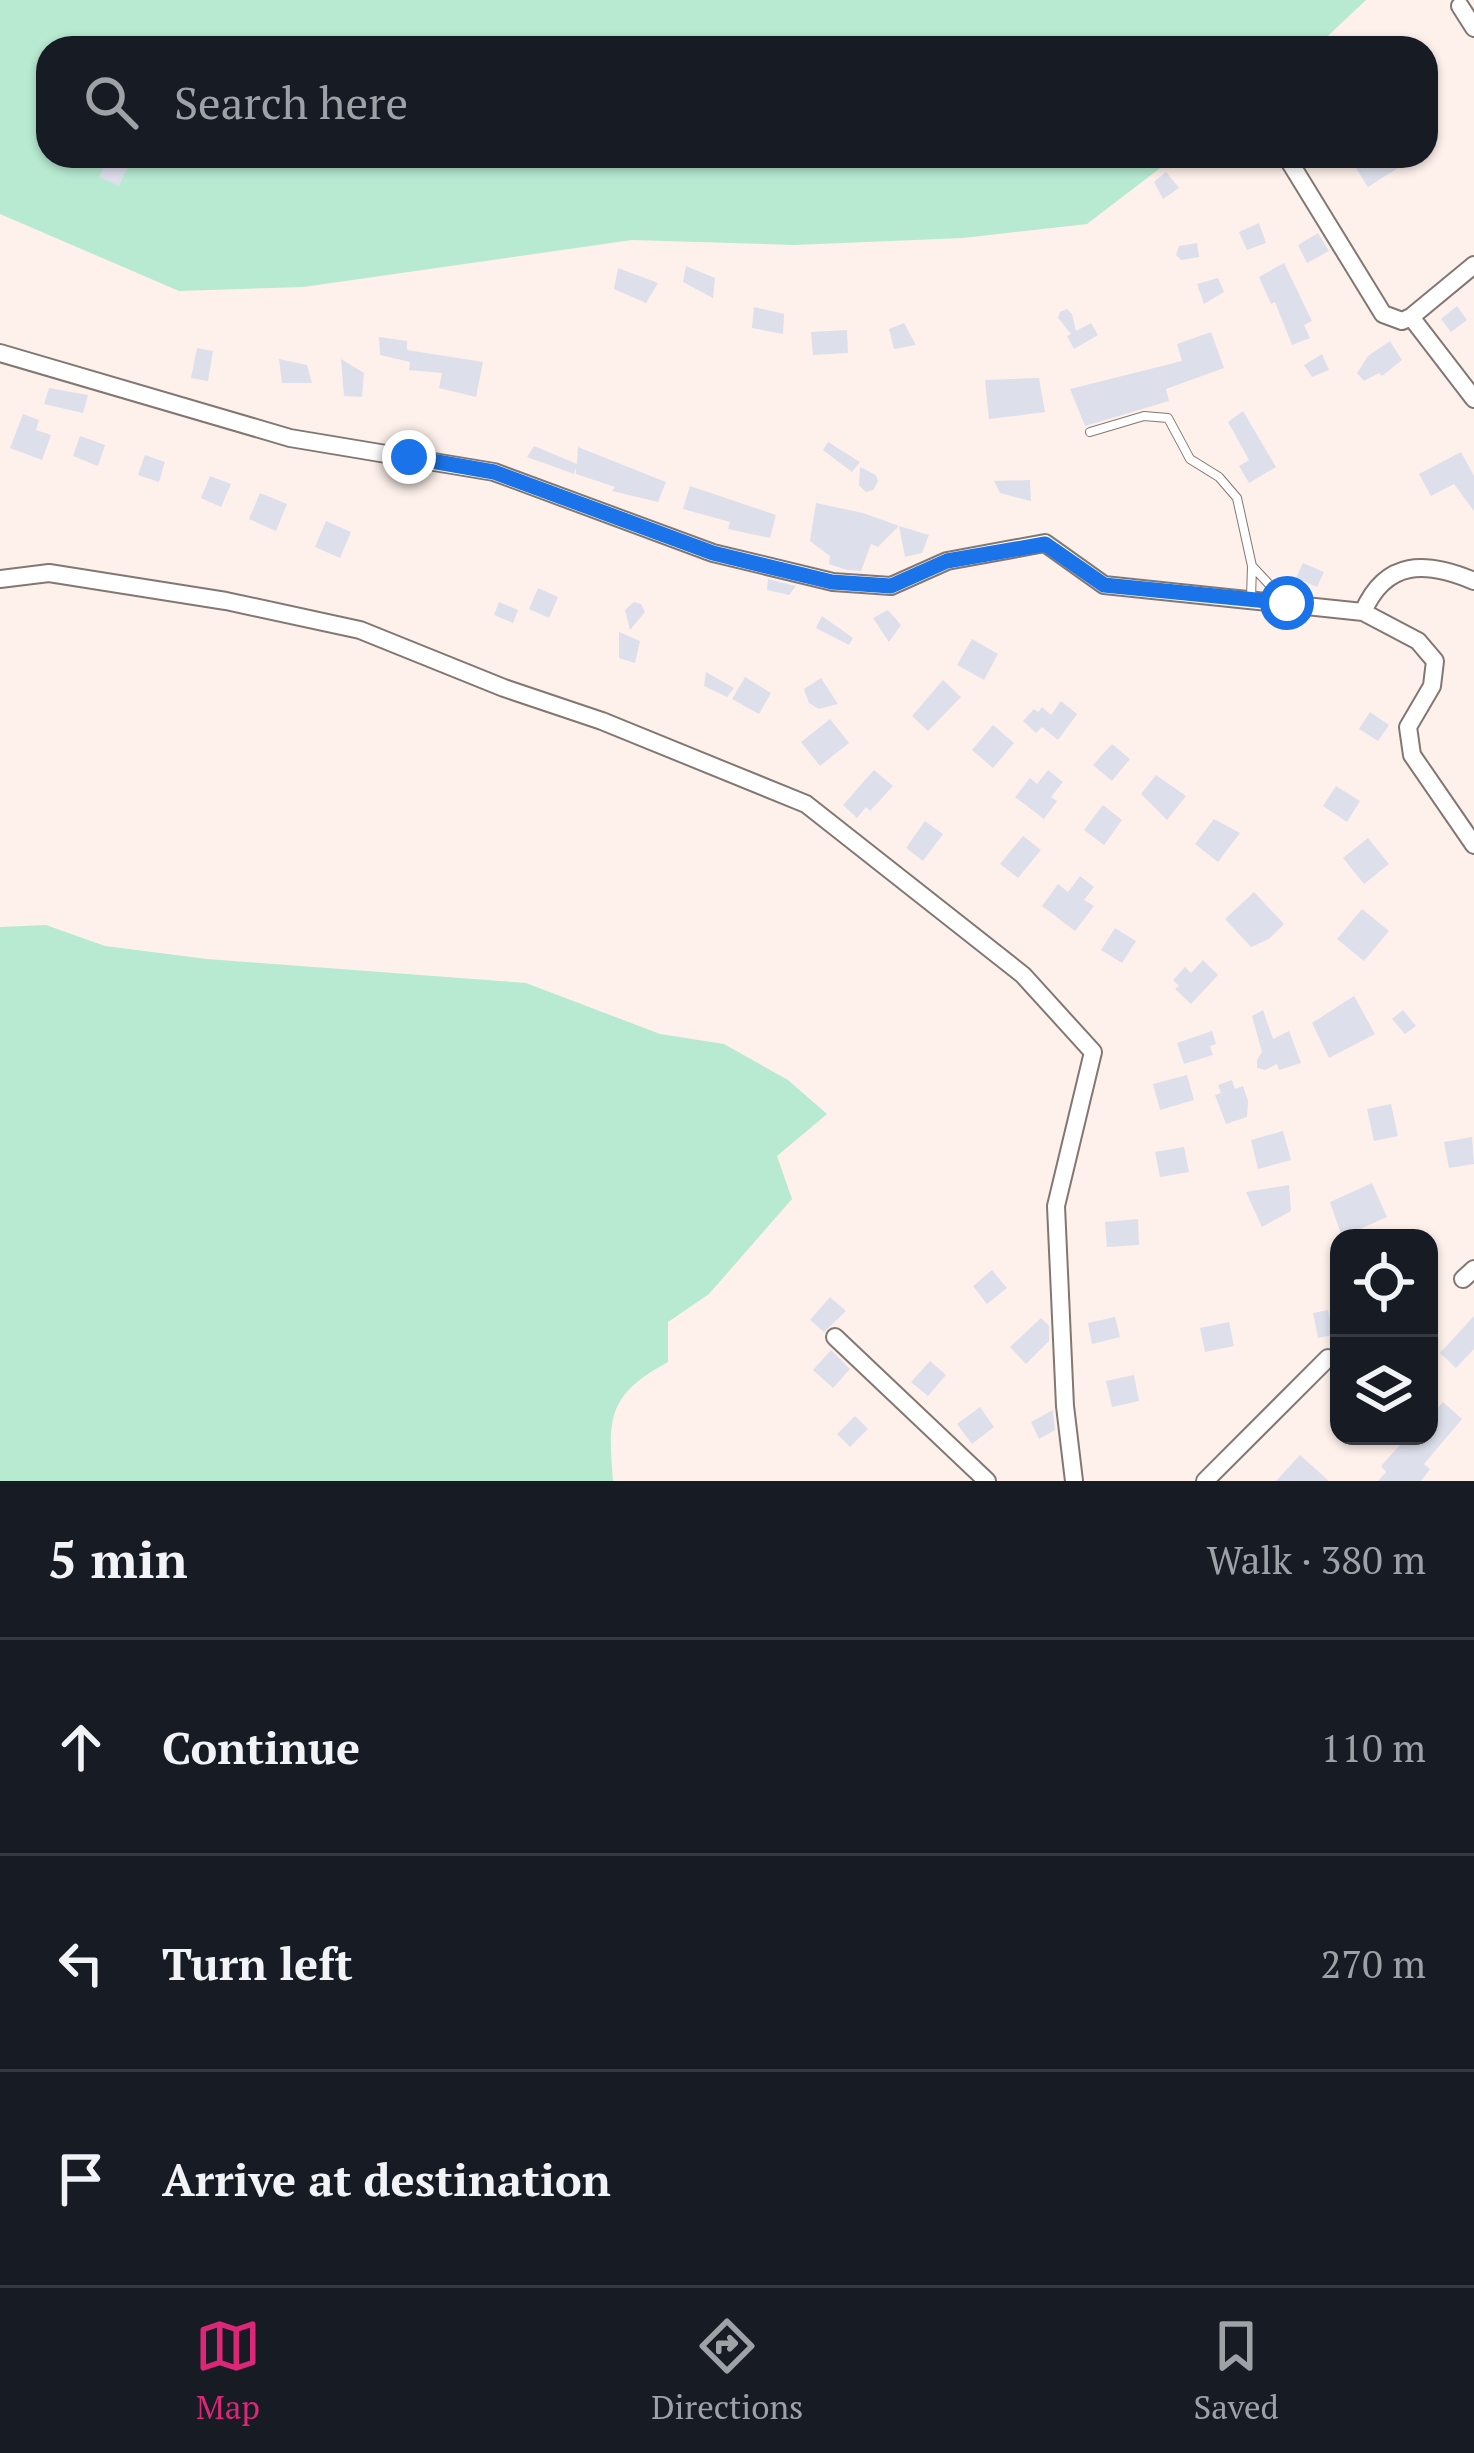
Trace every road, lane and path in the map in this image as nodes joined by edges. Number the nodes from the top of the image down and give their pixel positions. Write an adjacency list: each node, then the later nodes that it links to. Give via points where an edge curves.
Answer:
1 (1460, 6): 2 (street)
2 (1474, 28)
3 (1293, 168): 5 (street, via 1383,314)
4 (1474, 265): 5 (street)
5 (1411, 317): 7 (street)
6 (0, 353): 12 (street, via 290,438 494,472 713,553 832,582 891,586 947,561 1045,544 1104,585)
7 (1474, 399)
8 (1090, 432): 9 (lane, via 1144,416 1168,418 1190,459 1233,491)
9 (1252, 566): 12 (lane); 13 (lane)
10 (0, 579): 19 (street, via 50,574 360,630 602,721 806,804 1023,975 1093,1052 1056,1206)
11 (1474, 581): 14 (street, via 1424,567 1391,573)
12 (1252, 600): 13 (street)
13 (1287, 603): 14 (street)
14 (1363, 612): 15 (street, via 1418,641 1435,661 1432,686 1408,727 1412,754)
15 (1474, 845)
16 (835, 1337): 18 (street)
17 (1328, 1358): 20 (street)
18 (988, 1481)
19 (1074, 1481)
20 (1205, 1481)

